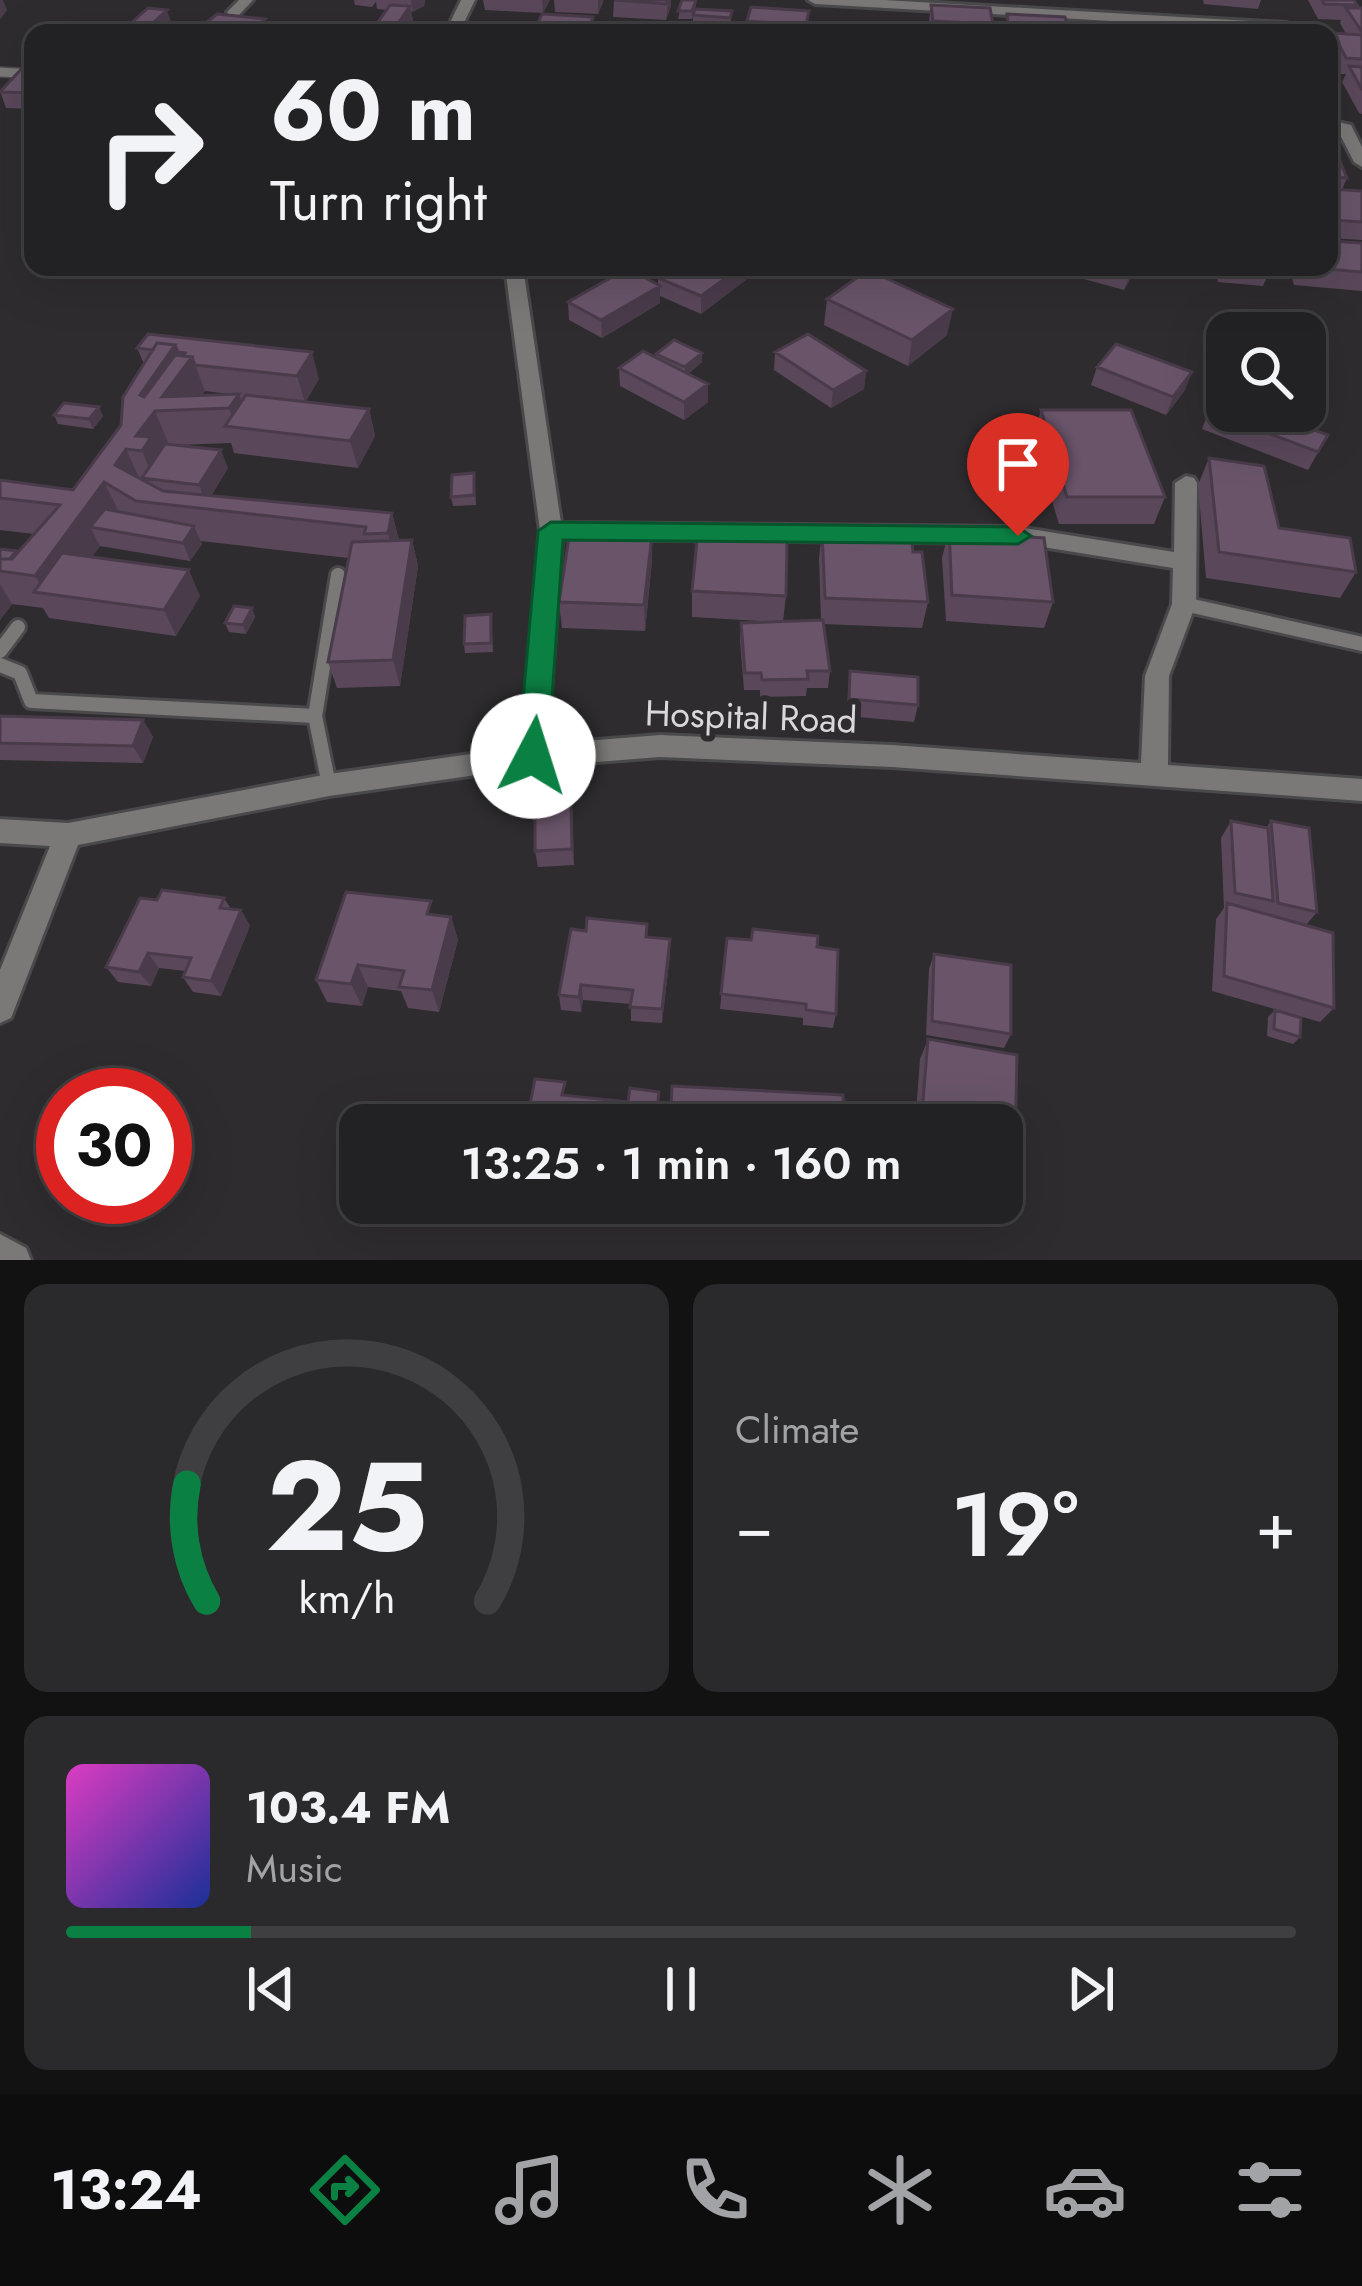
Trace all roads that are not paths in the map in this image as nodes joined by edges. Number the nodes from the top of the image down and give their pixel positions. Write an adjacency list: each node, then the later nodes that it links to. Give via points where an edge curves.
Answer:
1 (246, 0): 3 (street)
2 (815, 0): 4 (street)
3 (234, 12)
4 (1286, 24)
5 (1338, 128): 6 (street)
6 (1362, 162)
7 (515, 276): 9 (street)
8 (1186, 483): 10 (street)
9 (551, 531): 10 (street, via 1018,536); 18 (street)
10 (1182, 561): 12 (street)
11 (338, 575): 17 (lane)
12 (1184, 604): 14 (lane); 19 (street, via 1157,676)
13 (18, 627): 15 (lane)
14 (1362, 644)
15 (0, 652)
16 (0, 665): 17 (lane, via 20,673 31,701)
17 (315, 716): 20 (lane)
18 (533, 756): 19 (street, Hospital Road, via 661,746); 20 (street, Hospital Road)
19 (1154, 776): 21 (street, Hospital Road)
20 (329, 785): 23 (street, Hospital Road)
21 (1362, 790)
22 (0, 831): 23 (street, Hospital Road)
23 (68, 835): 24 (street)
24 (0, 1008)
25 (0, 1251): 26 (street)
26 (14, 1260)

